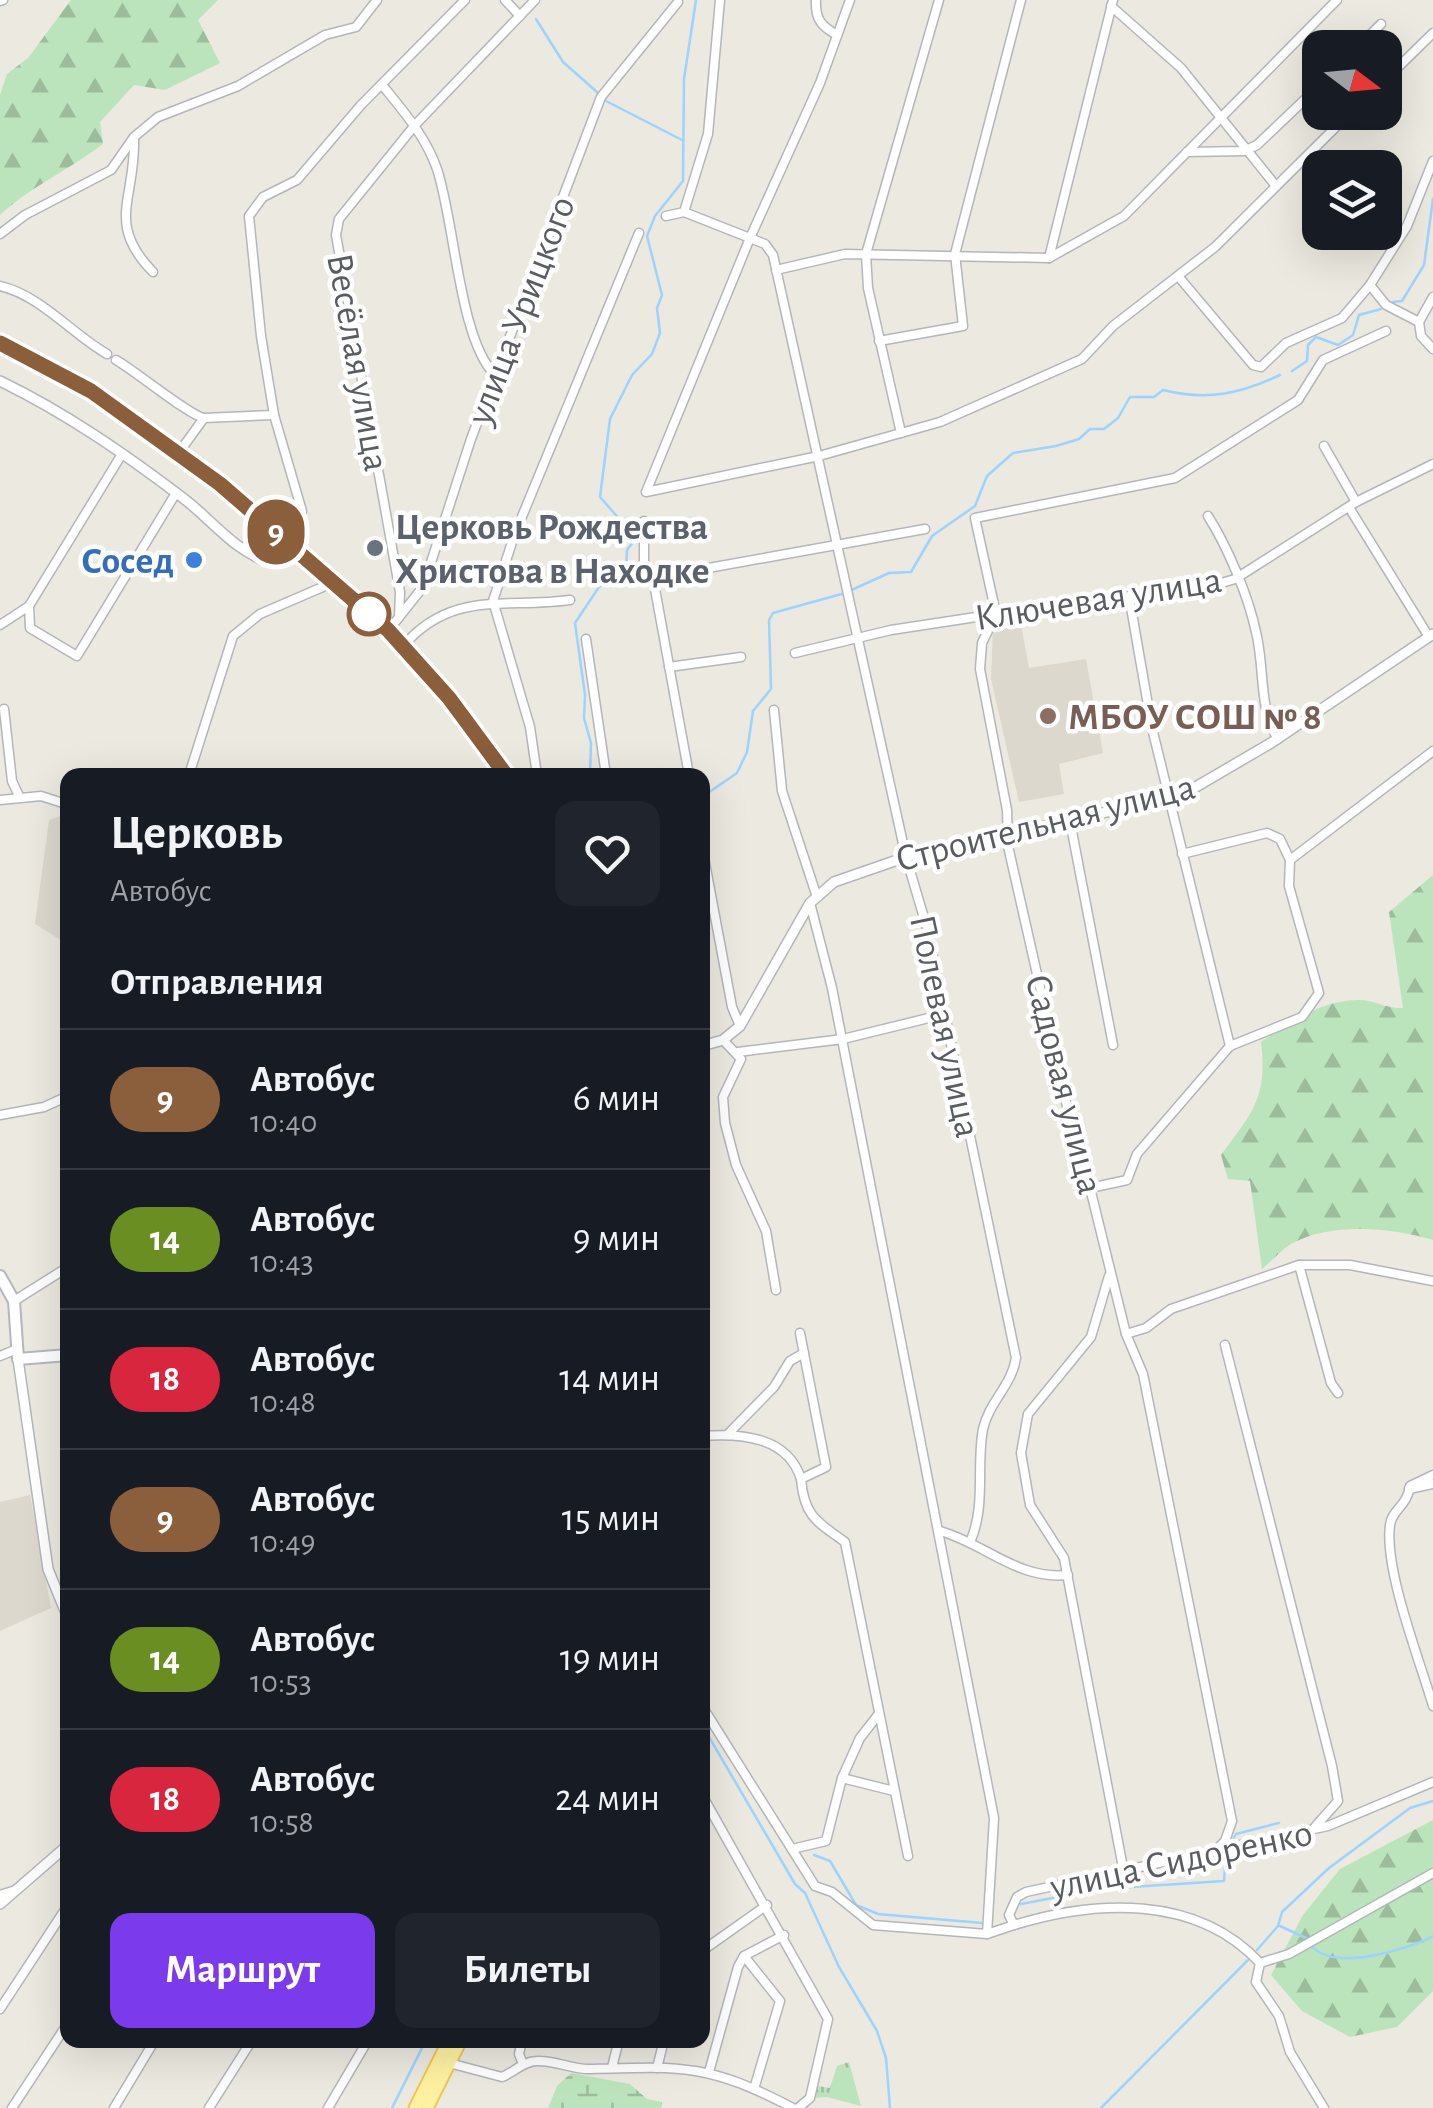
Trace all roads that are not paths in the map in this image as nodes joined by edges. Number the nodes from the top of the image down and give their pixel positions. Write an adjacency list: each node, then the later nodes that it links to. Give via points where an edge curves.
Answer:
1 (378, 0): 24 (street, via 356,27 325,35 238,86 158,117)
2 (465, 0): 19 (street)
3 (505, 0): 13 (street)
4 (536, 0): 13 (street, Весёлая улица)
5 (720, 0): 29 (street, via 708,134)
6 (816, 0): 17 (street, via 823,27)
7 (850, 0): 17 (street)
8 (939, 0): 34 (street)
9 (1022, 0): 35 (street)
10 (1337, 0): 21 (street)
11 (678, 2): 48 (street, улица Урицкого, via 602,96)
12 (1111, 2): 21 (street, via 1181,68); 36 (street)
13 (520, 16): 22 (street, Весёлая улица)
14 (1381, 24): 15 (street)
15 (1375, 30)
16 (1433, 33): 18 (street)
17 (837, 35): 33 (street)
18 (1402, 63)
19 (383, 86): 22 (street); 50 (street, via 297,180 263,196 250,216)
20 (1302, 102): 25 (street)
21 (1218, 119): 25 (street); 26 (street)
22 (415, 125): 48 (street, via 444,192 476,347); 74 (street, Весёлая улица, via 339,218 336,235 400,592)
23 (1333, 130): 28 (street)
24 (134, 137): 32 (street, via 111,170); 38 (street, via 134,179 124,218 132,250)
25 (1244, 151): 26 (street); 28 (street)
26 (1187, 152): 36 (street, via 1124,216)
27 (1433, 161): 41 (street, via 1406,226)
28 (1276, 186): 39 (street)
29 (684, 212): 30 (street); 33 (street, Полевая улица)
30 (666, 216)
31 (638, 233): 71 (street)
32 (0, 234)
33 (750, 238): 37 (street, Полевая улица, via 764,244); 56 (street, via 646,492)
34 (866, 254): 35 (street); 37 (street); 45 (street)
35 (954, 254): 36 (street); 45 (street, via 962,326)
36 (1049, 258)
37 (776, 270): 56 (street, Полевая улица)
38 (154, 272)
39 (1178, 276): 41 (street, via 1261,367 1286,343 1342,318); 52 (street, via 1113,326 1082,360)
40 (0, 286): 51 (street, via 31,298 74,335 155,382 190,416)
41 (1370, 286): 43 (street, via 1386,305)
42 (1433, 297): 43 (street)
43 (1419, 322): 47 (street)
44 (1386, 331): 73 (street, via 1323,360 1298,400 1175,478 975,518)
45 (879, 341): 52 (street)
46 (0, 342): 54 (main road, via 91,391)
47 (1433, 350)
48 (495, 375): 74 (street, улица Урицкого, via 423,587)
49 (0, 382): 55 (street)
50 (274, 416): 51 (street); 60 (street)
51 (204, 418): 54 (street)
52 (901, 433): 56 (street)
53 (1324, 446): 59 (street)
54 (180, 451): 65 (main road)
55 (122, 454): 58 (street); 72 (street)
56 (819, 456): 64 (street, Полевая улица)
57 (1433, 464): 59 (street, Ключевая улица)
58 (176, 493): 65 (street, via 258,557 280,563); 72 (street, via 77,656 30,628)
59 (1353, 506): 67 (street, Ключевая улица); 77 (street)
60 (302, 511)
61 (1208, 516): 67 (street)
62 (644, 521): 66 (street, via 644,568)
63 (925, 529): 64 (street)
64 (838, 543): 66 (street); 78 (street, Полевая улица)
65 (296, 551): 68 (main road)
66 (653, 578): 83 (street)
67 (1236, 579): 69 (street, Ключевая улица); 86 (street, via 1257,632 1268,723)
68 (332, 584): 76 (main road); 88 (street, via 260,614 233,636)
69 (1129, 596): 73 (street, Ключевая улица); 94 (street)
70 (570, 600): 71 (street)
71 (493, 601): 80 (street, via 429,620); 90 (street)
72 (29, 606): 75 (street)
73 (996, 614): 78 (street, Ключевая улица); 98 (street, Садовая улица, via 982,643 980,669)
74 (399, 617): 76 (street, улица Урицкого)
75 (0, 624)
76 (388, 630): 80 (main road)
77 (1431, 636): 86 (street, Строительная улица)
78 (859, 638): 81 (street, Ключевая улица); 100 (street, Полевая улица)
79 (586, 639): 91 (street)
80 (402, 646): 89 (main road)
81 (795, 653)
82 (741, 657): 83 (street)
83 (669, 667): 92 (street)
84 (4, 709): 93 (street)
85 (774, 710): 103 (street, via 782,791)
86 (1278, 739): 94 (street, Строительная улица)
87 (1433, 752): 101 (street)
88 (191, 768)
89 (500, 768)
90 (536, 768)
91 (605, 768)
92 (688, 768)
93 (19, 796): 95 (street); 96 (street)
94 (1170, 798): 97 (street, Строительная улица); 99 (street)
95 (0, 800)
96 (60, 801)
97 (1070, 821): 98 (street, Строительная улица); 109 (street, Садовая улица)
98 (1007, 835): 100 (street, Строительная улица); 114 (street, Садовая улица)
99 (1182, 854): 101 (street, via 1267,833 1280,839); 110 (street)
100 (906, 857): 103 (street, Строительная улица, via 848,874); 104 (street, Полевая улица)
101 (1290, 860): 110 (street, via 1289,886 1319,993 1302,1017)
102 (710, 890): 105 (street)
103 (814, 899): 105 (street); 106 (street)
104 (946, 1014): 106 (street); 137 (street, Полевая улица, via 1016,1358 984,1427 982,1512)
105 (740, 1026): 107 (street)
106 (842, 1039): 111 (street); 136 (street)
107 (723, 1040): 108 (street); 111 (street)
108 (710, 1044)
109 (1113, 1046)
110 (1230, 1046): 114 (street, via 1137,1154 1126,1180)
111 (738, 1052): 120 (street, via 740,1068 723,1097 725,1123 766,1231)
112 (60, 1100): 113 (street)
113 (0, 1114)
114 (1090, 1188): 116 (street, Садовая улица)
115 (1299, 1266): 119 (street, via 1350,1265); 123 (street, via 1231,1285); 129 (street)
116 (1110, 1270): 123 (street, Садовая улица); 138 (street, via 1091,1337 1036,1400 1021,1436 1030,1505 1058,1545)
117 (60, 1272): 121 (street)
118 (0, 1276): 121 (main road)
119 (1433, 1281)
120 (776, 1290)
121 (14, 1301): 126 (main road)
122 (800, 1333): 125 (street)
123 (1126, 1334): 149 (street, Садовая улица, via 1152,1414 1229,1808 1230,1832)
124 (1225, 1345): 147 (street, via 1332,1766 1338,1801)
125 (804, 1353): 130 (street); 133 (street, via 826,1468)
126 (18, 1354): 127 (main road); 128 (street); 139 (street, via 45,1555)
127 (60, 1355)
128 (0, 1356)
129 (1338, 1393)
130 (728, 1434): 131 (street); 133 (street, via 778,1445)
131 (710, 1435)
132 (1433, 1475): 135 (street)
133 (802, 1479): 141 (street, via 809,1517 844,1542)
134 (1433, 1484): 135 (street)
135 (1409, 1490): 140 (street, via 1389,1534)
136 (940, 1531): 137 (street); 160 (street, via 994,1818)
137 (971, 1540): 138 (street, via 1026,1573)
138 (1068, 1575): 152 (street)
139 (60, 1596)
140 (1433, 1706)
141 (878, 1715): 143 (street); 145 (street)
142 (710, 1719): 148 (street, улица Сидоренко)
143 (842, 1778): 145 (street); 148 (street, via 826,1841)
144 (1433, 1782): 147 (street, улица Сидоренко)
145 (894, 1791): 151 (street)
146 (710, 1808): 157 (street)
147 (1312, 1829): 149 (street, улица Сидоренко)
148 (792, 1849): 160 (street, улица Сидоренко, via 815,1886 873,1925)
149 (1215, 1850): 152 (street, улица Сидоренко)
150 (60, 1852): 154 (street)
151 (908, 1856)
152 (1124, 1873): 159 (street, улица Сидоренко, via 1026,1892 1009,1914)
153 (1433, 1873): 164 (street)
154 (16, 1890): 155 (street); 156 (street)
155 (0, 1895)
156 (0, 1904)
157 (767, 1906): 161 (street); 162 (street)
158 (60, 1917): 165 (street)
159 (1014, 1925): 160 (street, улица Сидоренко); 164 (street, via 1084,1907 1167,1911 1222,1934)
160 (987, 1934)
161 (784, 1935): 163 (street); 187 (street, via 828,2019 810,2098)
162 (710, 1945)
163 (744, 1956): 179 (street); 180 (street, via 780,2001)
164 (1260, 1963): 188 (street, via 1256,1982)
165 (0, 2009)
166 (60, 2035): 181 (street)
167 (150, 2048): 182 (street)
168 (247, 2048): 183 (street)
169 (363, 2048): 184 (street)
170 (446, 2048): 175 (main road)
171 (454, 2048): 175 (main road)
172 (520, 2048): 176 (street)
173 (617, 2048): 177 (street)
174 (662, 2048): 178 (street)
175 (444, 2060): 176 (street, via 502,2077); 185 (main road); 186 (main road)
176 (523, 2064): 177 (street)
177 (612, 2067): 178 (street)
178 (657, 2068): 179 (street, via 671,2064)
179 (709, 2072): 180 (street)
180 (754, 2088): 187 (street)
181 (12, 2108)
182 (114, 2108)
183 (209, 2108)
184 (328, 2108)
185 (415, 2108)
186 (427, 2108)
187 (795, 2108)
188 (1324, 2108)

